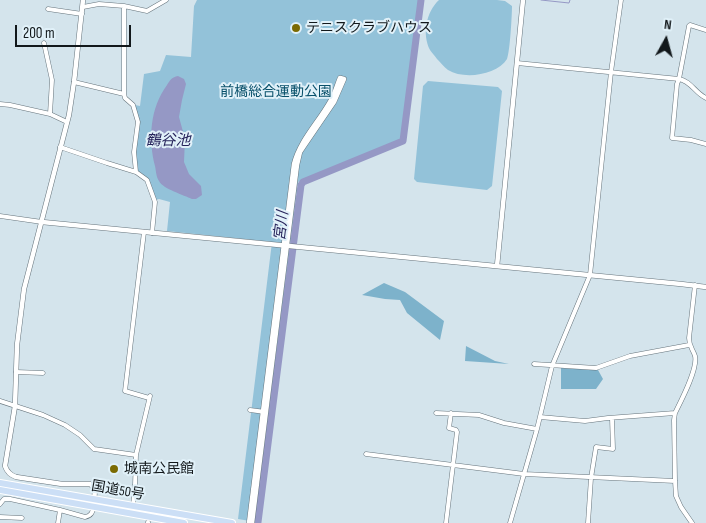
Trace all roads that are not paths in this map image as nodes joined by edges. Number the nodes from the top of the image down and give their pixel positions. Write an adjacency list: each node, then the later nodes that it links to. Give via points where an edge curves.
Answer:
1 (83, 0): 8 (street)
2 (155, 0): 6 (street)
3 (166, 0): 6 (street)
4 (523, 0): 13 (street)
5 (620, 0): 14 (street)
6 (158, 5): 7 (street, via 147,11)
7 (124, 6): 8 (street, via 99,4); 17 (street)
8 (83, 7): 10 (street)
9 (48, 10): 10 (street)
10 (82, 14): 16 (street)
11 (706, 30): 15 (street, via 689,26)
12 (44, 43): 20 (street, via 52,80)
13 (517, 63): 14 (street); 30 (street)
14 (611, 72): 15 (street); 31 (street)
15 (679, 79): 18 (street, via 685,80); 22 (street, via 672,138)
16 (74, 82): 17 (street); 21 (street)
17 (124, 94): 24 (street, via 124,98 133,105 138,122 134,152)
18 (706, 98)
19 (0, 104): 20 (street)
20 (50, 114): 21 (street)
21 (67, 122): 23 (street)
22 (706, 144)
23 (60, 147): 24 (street); 26 (street)
24 (136, 172): 28 (street, via 147,180 155,202)
25 (0, 216): 26 (street)
26 (42, 222): 27 (street); 37 (street, via 24,289)
27 (144, 232): 28 (street); 50 (street, via 125,391 149,397)
28 (152, 233): 29 (street)
29 (286, 246): 29 (street, via 296,156 331,100 340,78 344,79 334,102 300,152); 30 (street); 42 (street)
30 (497, 266): 31 (street)
31 (590, 275): 32 (street); 36 (street)
32 (695, 285): 33 (street); 34 (street)
33 (706, 287)
34 (689, 344): 36 (street, via 630,356 596,368); 45 (street, via 695,356 695,366)
35 (534, 364): 36 (street)
36 (552, 366): 46 (street)
37 (16, 372): 38 (street); 40 (street)
38 (43, 373)
39 (0, 401): 40 (street)
40 (15, 406): 50 (street, via 65,425 94,449); 57 (street, via 5,466 10,475 62,484 90,484 94,488)
41 (250, 410): 42 (street)
42 (264, 412): 68 (street)
43 (436, 412): 44 (street)
44 (451, 413): 48 (street, via 480,415); 51 (street, via 449,428 457,432)
45 (675, 413): 47 (street); 54 (street)
46 (540, 417): 47 (street, via 585,421); 48 (street)
47 (612, 418): 53 (street, via 613,449 596,448)
48 (537, 429): 52 (street)
49 (366, 454): 51 (street)
50 (136, 455): 59 (street)
51 (453, 465): 52 (street); 69 (street)
52 (524, 474): 53 (street); 70 (street)
53 (591, 478): 54 (street); 71 (street)
54 (675, 481): 72 (street, via 678,500)
55 (0, 483): 57 (highway, 国道50号)
56 (0, 490): 60 (highway, 国道50号)
57 (94, 499): 59 (highway, 国道50号)
58 (0, 502): 61 (street, via 10,499)
59 (133, 506): 67 (highway, 国道50号)
60 (94, 507): 61 (street, via 92,513 85,517); 64 (highway, 国道50号)
61 (60, 510): 65 (street)
62 (0, 517): 63 (street)
63 (22, 518)
64 (159, 521): 66 (highway, 国道50号)
65 (58, 523)
66 (184, 523)
67 (232, 523)
68 (250, 523)
69 (446, 523)
70 (510, 523)
71 (588, 523)
72 (692, 523)

